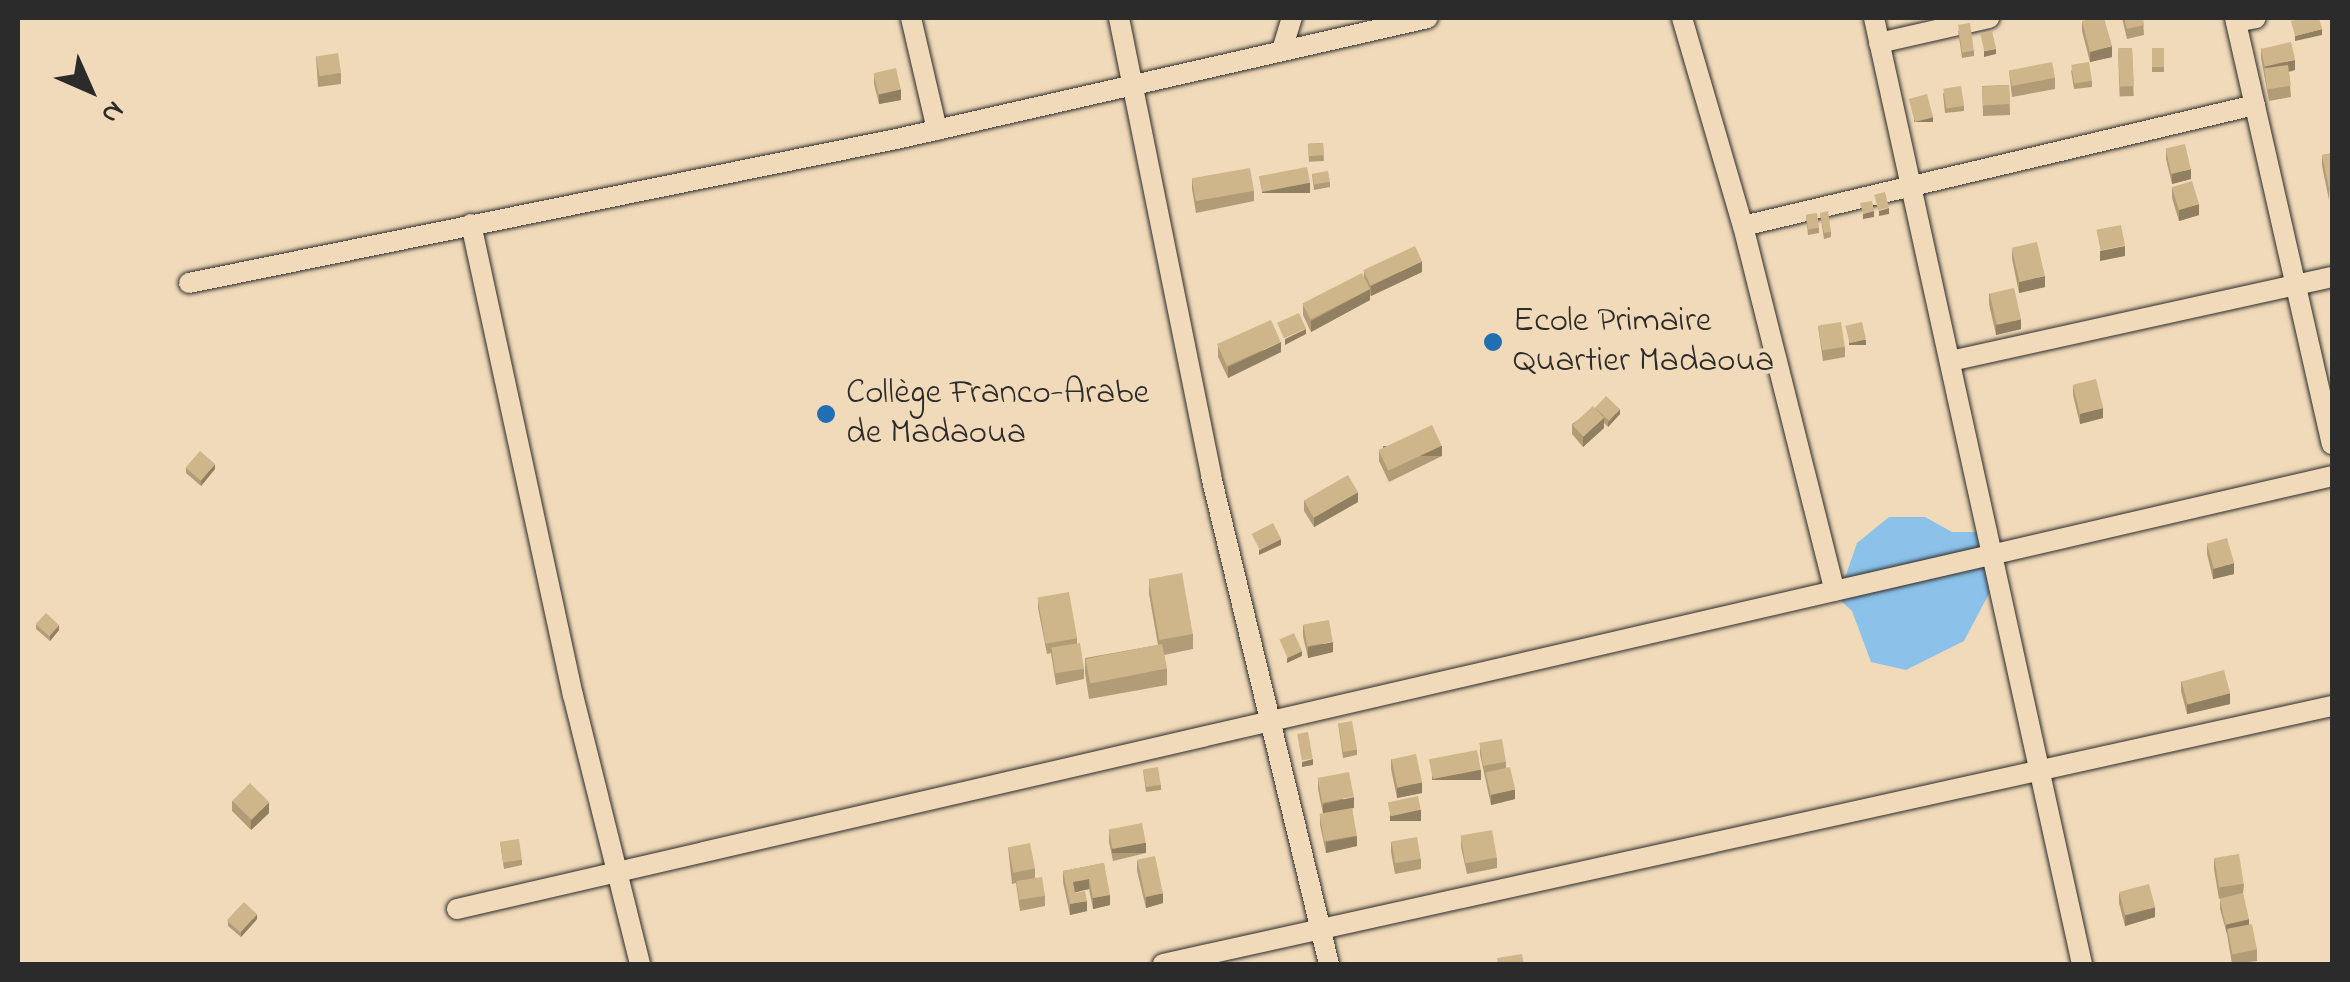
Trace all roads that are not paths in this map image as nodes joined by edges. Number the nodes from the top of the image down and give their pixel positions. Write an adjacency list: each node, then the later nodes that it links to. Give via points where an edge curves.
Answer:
1 (911, 18): 13 (street)
2 (1119, 18): 11 (street)
3 (1292, 18): 10 (street)
4 (1428, 18): 10 (street)
5 (1682, 18): 16 (street)
6 (1874, 18): 9 (street)
7 (1989, 18): 9 (street)
8 (2243, 19): 12 (street)
9 (1880, 43): 14 (street)
10 (1282, 50): 11 (street)
11 (1134, 84): 13 (street); 26 (street, via 1211,476)
12 (2255, 104): 14 (street); 19 (street)
13 (937, 130): 15 (street)
14 (1911, 186): 16 (street); 20 (street)
15 (471, 224): 18 (street); 28 (street)
16 (1743, 226): 24 (street)
17 (2332, 278): 19 (street)
18 (189, 283)
19 (2296, 285): 20 (street); 21 (street)
20 (1950, 360): 23 (street)
21 (2332, 444)
22 (2332, 476): 23 (street)
23 (1994, 554): 24 (street); 27 (street)
24 (1834, 591): 26 (street)
25 (2332, 706): 27 (street)
26 (1274, 720): 28 (street); 30 (street)
27 (2042, 770): 30 (street); 34 (street)
28 (614, 875): 29 (street); 31 (street)
29 (457, 909)
30 (1321, 930): 32 (street); 33 (street)
31 (640, 964)
32 (1163, 964)
33 (1328, 964)
34 (2082, 964)

